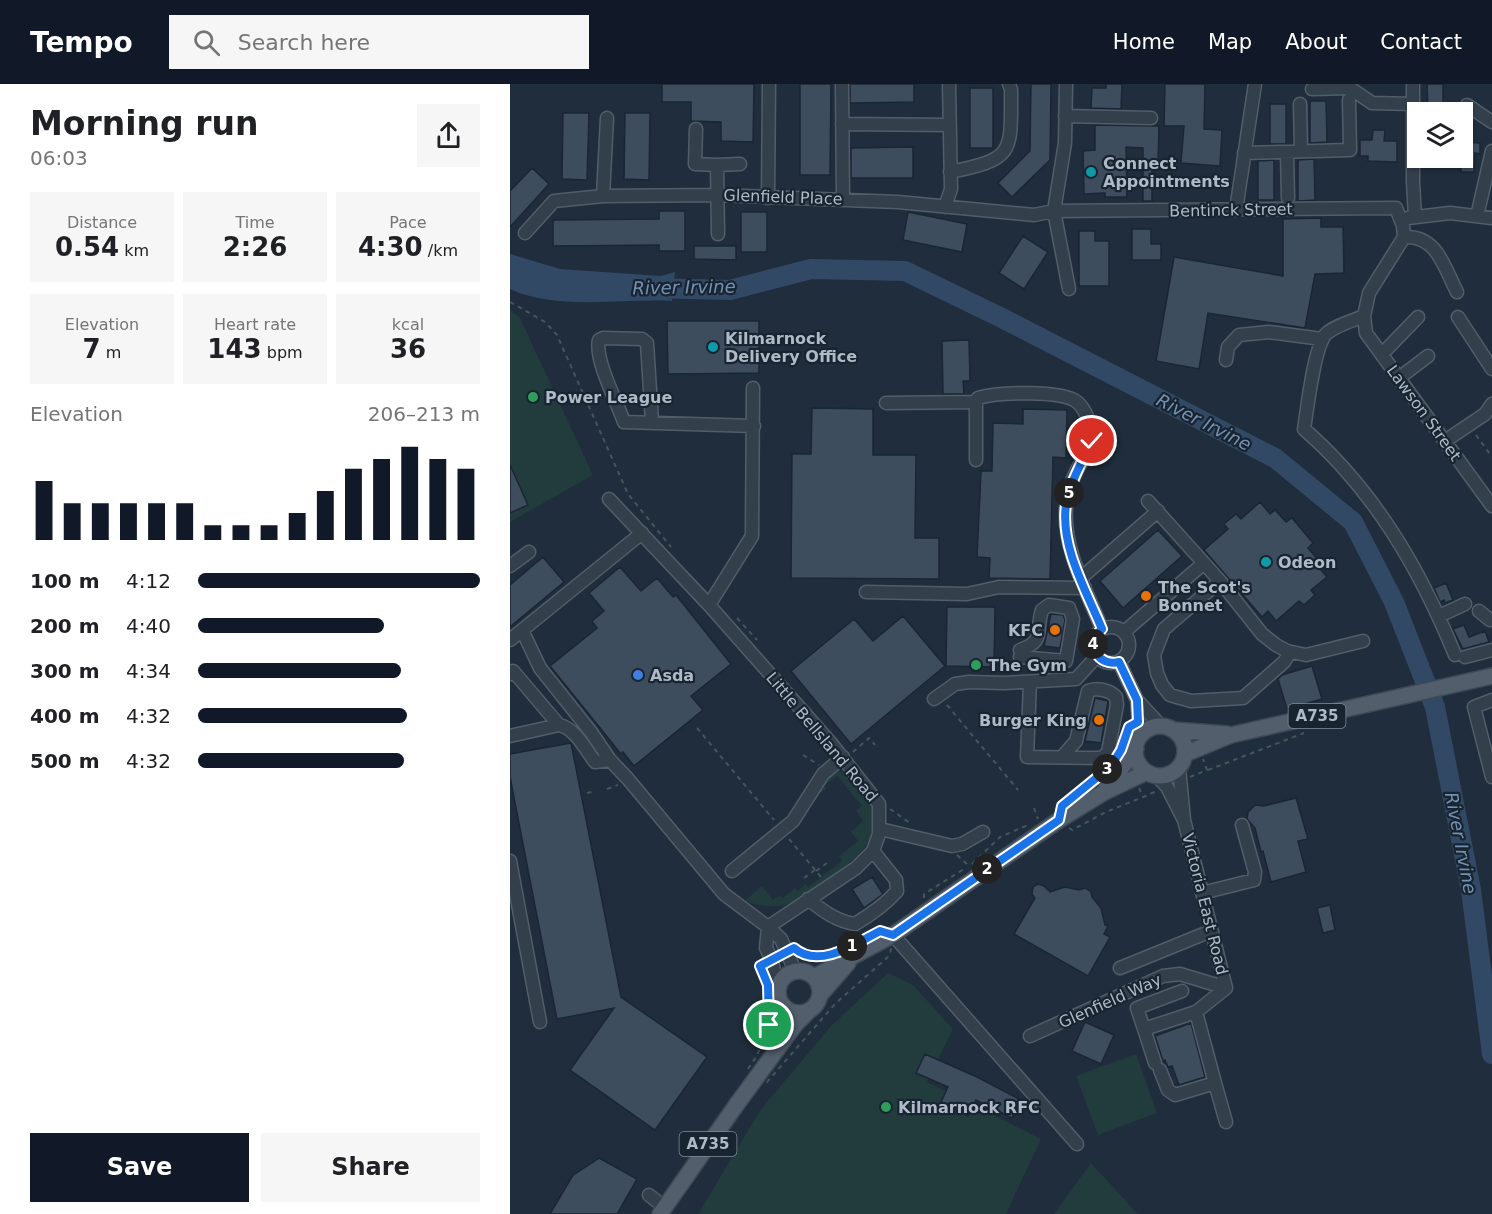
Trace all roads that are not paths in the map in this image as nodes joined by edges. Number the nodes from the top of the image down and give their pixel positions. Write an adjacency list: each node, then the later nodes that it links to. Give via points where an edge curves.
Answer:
1 (769, 84): 31 (street)
2 (842, 84): 18 (street)
3 (949, 84): 19 (street)
4 (1009, 84): 28 (street, via 1011,138 1004,153 984,165)
5 (1066, 84): 14 (street)
6 (1255, 84): 24 (street)
7 (1413, 84): 10 (street)
8 (1312, 89): 12 (street, via 1350,88 1372,104)
9 (1348, 100): 21 (street, via 1350,150)
10 (1413, 102)
11 (1300, 104): 21 (street)
12 (1407, 104)
13 (1473, 109): 17 (street)
14 (1065, 116): 16 (street); 36 (street, via 1065,143)
15 (607, 118): 29 (street)
16 (1151, 118)
17 (1492, 122)
18 (842, 124): 19 (street); 33 (street)
19 (949, 125): 28 (street)
20 (696, 129): 26 (street, via 695,164)
21 (1301, 151): 23 (street)
22 (1492, 151): 37 (street)
23 (1287, 152): 24 (street); 32 (street)
24 (1244, 153): 35 (street)
25 (740, 164): 26 (street)
26 (717, 165): 30 (street)
27 (1413, 168): 38 (street)
28 (950, 172): 34 (street, via 951,189)
29 (603, 195): 30 (street, Glenfield Place); 41 (street, Glenfield Place, via 554,201)
30 (718, 195): 31 (street, Glenfield Place); 42 (street)
31 (768, 198): 33 (street, Glenfield Place)
32 (1288, 198)
33 (843, 199): 34 (street, Glenfield Place)
34 (945, 207): 36 (street, Glenfield Place, via 1034,215)
35 (1236, 210): 36 (street, Bentinck Street); 40 (street, Bentinck Street, via 1396,208)
36 (1054, 211): 44 (street)
37 (1477, 216): 38 (street, via 1450,213); 39 (street)
38 (1415, 217): 40 (street)
39 (1492, 218)
40 (1401, 219): 43 (street)
41 (525, 233)
42 (718, 234)
43 (1404, 237): 45 (street, via 1417,236 1432,244); 46 (street, via 1369,293)
44 (1069, 289)
45 (1457, 292)
46 (1364, 316): 49 (street); 50 (street, Lawson Street, via 1366,333)
47 (1418, 316): 50 (street)
48 (1458, 317): 53 (street)
49 (1322, 339): 52 (street, via 1269,332 1239,335 1228,347); 77 (street, via 1304,429 1330,452 1384,517)
50 (1382, 354): 54 (street, Lawson Street)
51 (1428, 356): 54 (street)
52 (1226, 360)
53 (1492, 369)
54 (1399, 378): 61 (street, Lawson Street)
55 (753, 388): 60 (street)
56 (976, 402): 57 (street); 62 (street); 72 (street, via 991,394 1064,396 1078,402 1090,425 1092,441 1074,475 1066,506 1071,555)
57 (886, 403)
58 (1492, 404): 61 (street, via 1485,414)
59 (652, 422): 59 (street, via 647,343 642,339 599,340 602,363 624,422); 60 (street)
60 (754, 426): 75 (street, via 752,536)
61 (1445, 441): 65 (street, Lawson Street)
62 (975, 460)
63 (609, 499): 67 (street, Little Bellsland Road)
64 (1148, 501): 66 (street)
65 (1492, 506)
66 (1158, 511): 69 (street); 72 (street)
67 (642, 533): 75 (street, Little Bellsland Road); 80 (street)
68 (529, 552): 70 (street)
69 (1204, 564): 71 (street); 81 (street)
70 (510, 566)
71 (1220, 581): 85 (street, via 1262,634); 85 (street, via 1164,629 1154,655 1156,673 1170,695 1191,701 1243,698)
72 (1083, 583): 73 (street, via 999,587 967,594); 79 (street)
73 (866, 592)
74 (1465, 603): 77 (street)
75 (709, 605): 100 (street, Little Bellsland Road)
76 (1479, 611): 78 (street)
77 (1439, 616): 84 (street, via 1460,656)
78 (1492, 621)
79 (1102, 629): 81 (street, via 1113,627); 87 (street, via 1094,639)
80 (522, 630): 82 (street); 102 (street, via 540,668)
81 (1124, 632): 88 (street, via 1130,648)
82 (510, 640)
83 (1363, 641): 85 (street, via 1315,654)
84 (1492, 650)
85 (1290, 652)
86 (1020, 654): 86 (street, via 1038,640 1042,610 1049,605 1069,608 1073,619 1066,661)
87 (1097, 656): 88 (street, via 1107,663); 91 (street, via 1076,679)
88 (1119, 662): 93 (street)
89 (510, 674): 95 (street, via 513,671)
90 (1492, 676): 97 (main road, A735)
91 (1030, 682): 92 (street, via 955,684); 101 (street, via 1028,757)
92 (937, 697)
93 (1137, 700): 96 (street); 99 (street)
94 (1492, 700): 104 (street, via 1474,706)
95 (559, 726): 98 (street); 102 (street, via 571,730 595,762)
96 (1168, 728): 97 (main road, A735); 99 (main road, A735, via 1153,727); 103 (main road, via 1183,740)
97 (1231, 735): 103 (main road, A735, via 1199,746)
98 (510, 736)
99 (1135, 742): 105 (main road, via 1138,762); 106 (main road, A735)
100 (843, 757): 109 (street, Little Bellsland Road, via 879,804); 113 (street, via 823,774 793,821)
101 (1062, 757): 101 (street, via 1105,757 1117,700 1111,692 1095,689 1085,695 1076,741)
102 (610, 760): 116 (street, via 724,894)
103 (1181, 768): 105 (main road, A735); 107 (street, Victoria East Road)
104 (1492, 777)
105 (1151, 778): 106 (main road, A735); 107 (street, Victoria East Road)
106 (1103, 793): 118 (main road, A735)
107 (1184, 820): 114 (street, Victoria East Road)
108 (1242, 825): 114 (street, via 1254,880)
109 (880, 828): 110 (street, via 952,846); 111 (street, Little Bellsland Road)
110 (983, 832)
111 (873, 851): 115 (street, via 856,868); 115 (street, via 896,880 897,891 882,906 855,924 833,918)
112 (510, 861): 129 (street)
113 (732, 871)
114 (1202, 893): 117 (street, Victoria East Road)
115 (808, 899): 116 (street)
116 (768, 927): 121 (street, via 781,939); 126 (street, via 766,948)
117 (1211, 931): 120 (street); 123 (street, Victoria East Road)
118 (893, 935): 119 (main road, A735); 135 (street)
119 (854, 957): 122 (main road, A735); 125 (main road, A735)
120 (1120, 968)
121 (795, 971): 122 (main road); 126 (main road, via 781,981)
122 (814, 977): 125 (main road)
123 (1226, 988): 128 (street); 131 (street, Glenfield Way, via 1180,974 1163,976)
124 (1182, 991): 130 (street, via 1137,1008)
125 (820, 995): 127 (main road, A735)
126 (780, 998): 127 (main road, via 796,1013); 132 (main road, A735, via 783,1013)
127 (808, 1011): 132 (main road, A735)
128 (1196, 1012): 130 (street); 133 (street)
129 (540, 1022)
130 (1144, 1029): 133 (street, via 1168,1090 1175,1095)
131 (1030, 1036)
132 (773, 1055): 137 (main road, A735)
133 (1215, 1083): 134 (street)
134 (1226, 1122)
135 (1077, 1144)
136 (649, 1195): 137 (street)
137 (662, 1211)

